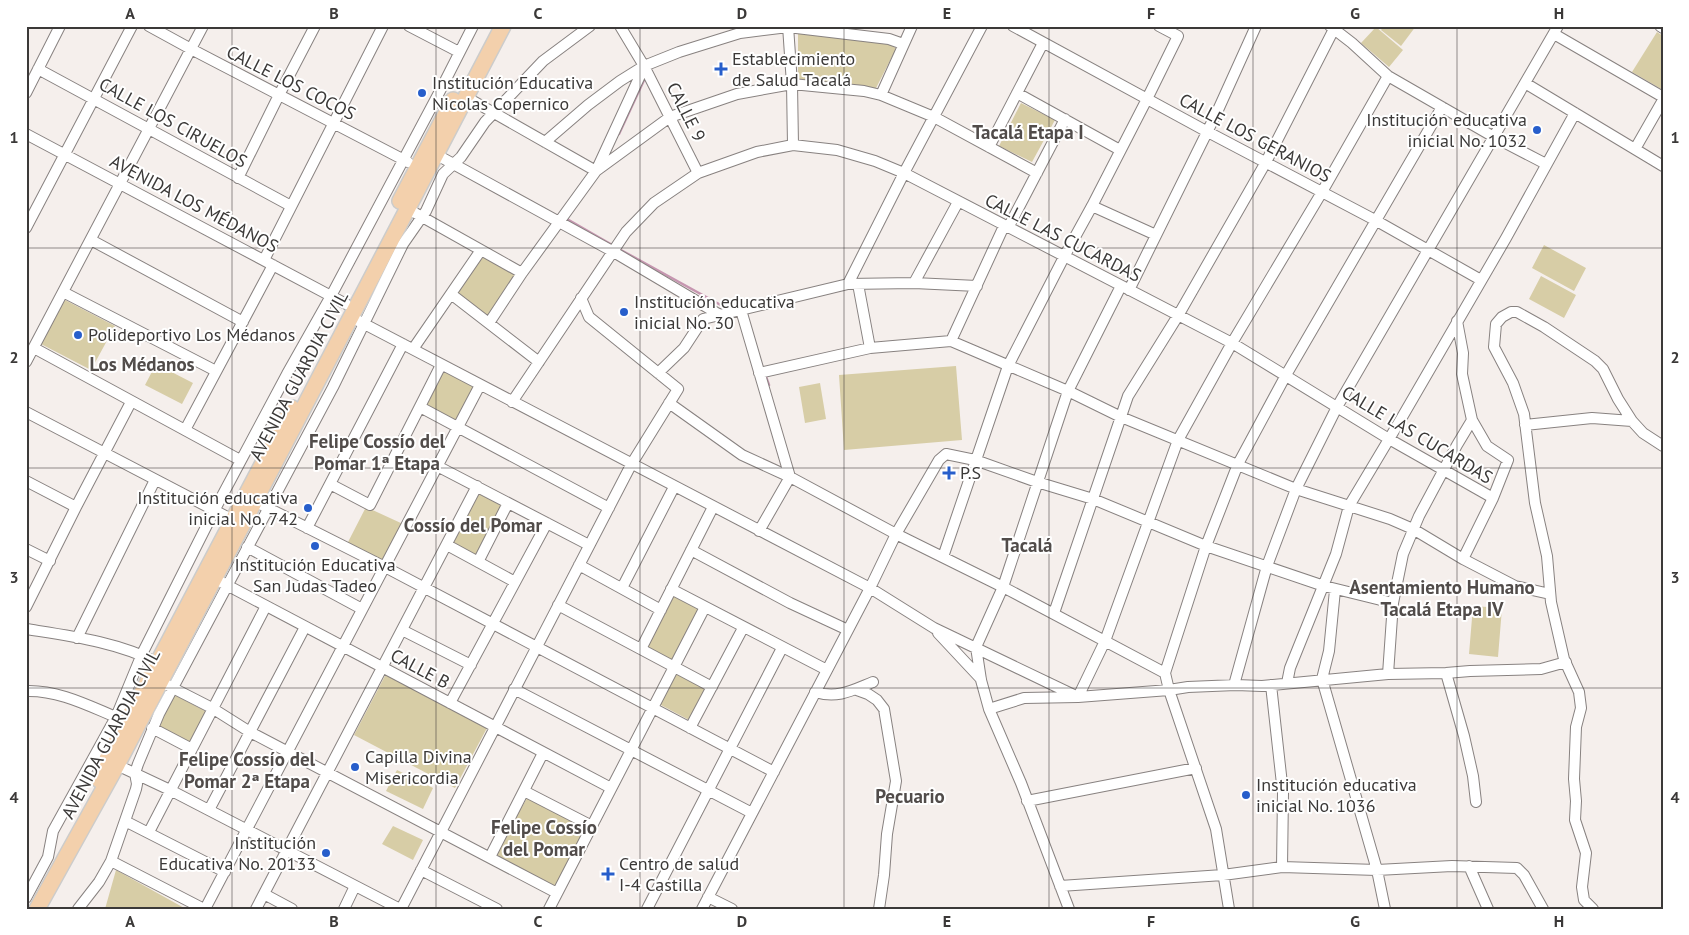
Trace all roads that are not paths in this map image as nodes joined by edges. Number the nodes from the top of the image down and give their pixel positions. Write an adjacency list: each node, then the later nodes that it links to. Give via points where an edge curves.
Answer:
1 (60, 26): 26 (street)
2 (132, 26): 36 (street)
3 (149, 26): 23 (street, CALLE LOS COCOS)
4 (203, 26): 23 (street)
5 (316, 26): 32 (street)
6 (383, 26): 44 (street)
7 (409, 26): 24 (street)
8 (473, 26): 24 (street)
9 (492, 26): 61 (highway, AVENIDA GUARDIA CIVIL)
10 (503, 26): 34 (highway, AVENIDA GUARDIA CIVIL)
11 (590, 26): 39 (street, via 543,61)
12 (620, 26): 25 (street, CALLE 9)
13 (912, 26): 22 (street)
14 (982, 26): 42 (street)
15 (1013, 26): 21 (street, CALLE LOS GERANIOS)
16 (1159, 26): 37 (street, via 1178,36)
17 (1256, 26): 46 (street)
18 (788, 27): 22 (street, via 889,39); 25 (street, via 740,33); 29 (street)
19 (1332, 27): 27 (street); 57 (street)
20 (1556, 30): 28 (street); 35 (street)
21 (1043, 43): 31 (street); 37 (street, CALLE LOS GERANIOS)
22 (903, 44): 33 (street)
23 (191, 49): 32 (street, CALLE LOS COCOS); 45 (street)
24 (459, 52): 56 (street)
25 (644, 66): 41 (street, CALLE 9); 49 (street, via 588,105); 62 (street)
26 (38, 69): 30 (street); 36 (street, CALLE LOS CIRUELOS)
27 (1388, 76): 38 (street); 68 (street)
28 (1525, 83): 40 (street); 48 (street)
29 (792, 84): 33 (street); 41 (street, via 737,94); 50 (street)
30 (26, 93)
31 (1017, 93): 43 (street); 51 (street)
32 (279, 95): 44 (street, CALLE LOS COCOS); 66 (street)
33 (881, 95): 42 (street)
34 (466, 97): 39 (street); 55 (highway, AVENIDA GUARDIA CIVIL)
35 (1663, 98): 52 (street)
36 (93, 99): 45 (street, CALLE LOS CIRUELOS); 54 (street)
37 (1147, 99): 46 (street, CALLE LOS GERANIOS); 53 (street)
38 (1442, 107): 48 (street); 74 (street)
39 (494, 112): 49 (street); 58 (street)
40 (1574, 112): 52 (street); 59 (street)
41 (670, 117): 62 (street); 63 (street, CALLE 9)
42 (934, 118): 51 (street); 64 (street)
43 (1065, 119): 53 (street); 65 (street)
44 (334, 124): 56 (street, CALLE LOS COCOS); 70 (street)
45 (149, 130): 66 (street, CALLE LOS CIRUELOS); 67 (street)
46 (1206, 131): 57 (street, CALLE LOS GERANIOS); 78 (street)
47 (26, 134): 54 (street, AVENIDA LOS MÉDANOS)
48 (1494, 137): 59 (street); 81 (street)
49 (545, 142): 62 (street)
50 (792, 145): 63 (street, CALLE LAS CUCARDAS, via 757,152); 64 (street, CALLE LAS CUCARDAS, via 837,150)
51 (989, 147): 65 (street)
52 (1635, 149): 60 (street)
53 (1120, 150): 71 (street)
54 (64, 153): 67 (street, AVENIDA LOS MÉDANOS); 77 (street)
55 (437, 155): 58 (street); 72 (highway, AVENIDA GUARDIA CIVIL)
56 (404, 160): 61 (street, CALLE LOS COCOS); 94 (street)
57 (1266, 162): 68 (street, CALLE LOS GERANIOS); 97 (street)
58 (455, 164): 73 (street, via 443,174); 75 (street)
59 (1546, 164): 87 (street)
60 (1663, 166)
61 (418, 168): 98 (highway, AVENIDA GUARDIA CIVIL)
62 (596, 171): 75 (street)
63 (698, 173): 82 (street, CALLE LAS CUCARDAS, via 654,203)
64 (904, 173): 69 (street, CALLE LAS CUCARDAS); 89 (street)
65 (1037, 173): 76 (street)
66 (238, 178): 70 (street, CALLE LOS CIRUELOS)
67 (121, 183): 79 (street); 84 (street, AVENIDA LOS MÉDANOS)
68 (1322, 192): 74 (street, CALLE LOS GERANIOS); 104 (street)
69 (958, 202): 76 (street, CALLE LAS CUCARDAS); 88 (street)
70 (291, 206): 84 (street)
71 (1092, 206): 78 (street); 83 (street)
72 (408, 209): 73 (street); 98 (highway, AVENIDA GUARDIA CIVIL)
73 (422, 218): 80 (street); 98 (street)
74 (1375, 220): 81 (street, CALLE LOS GERANIOS); 116 (street)
75 (560, 222): 82 (street); 86 (street)
76 (1006, 227): 83 (street, CALLE LAS CUCARDAS); 90 (street)
77 (26, 228)
78 (1156, 235): 91 (street)
79 (91, 240): 92 (street); 101 (street)
80 (481, 250): 86 (street); 93 (street)
81 (1428, 250): 87 (street, CALLE LOS GERANIOS); 123 (street)
82 (612, 251): 95 (street); 99 (street)
83 (1064, 257): 91 (street, CALLE LAS CUCARDAS); 112 (street)
84 (264, 260): 85 (street, AVENIDA LOS MÉDANOS)
85 (273, 265): 94 (street, AVENIDA LOS MÉDANOS); 101 (street)
86 (522, 273): 102 (street)
87 (1481, 280): 100 (street)
88 (914, 283): 89 (street); 90 (street)
89 (853, 284): 96 (street); 107 (street)
90 (977, 286): 103 (street)
91 (1125, 288): 97 (street, CALLE LAS CUCARDAS); 118 (street)
92 (64, 292): 106 (street); 113 (street)
93 (451, 294): 102 (street); 108 (street)
94 (331, 296): 98 (street, AVENIDA LOS MÉDANOS); 135 (street)
95 (581, 298): 110 (street); 114 (street, via 589,317)
96 (741, 310): 99 (street); 115 (street)
97 (1179, 314): 104 (street, CALLE LAS CUCARDAS); 125 (street, via 1128,396)
98 (354, 315): 105 (street, AVENIDA LOS MÉDANOS); 151 (highway, AVENIDA GUARDIA CIVIL)
99 (720, 315): 114 (street, via 703,319 684,348)
100 (1457, 321): 126 (street, via 1463,353 1462,374); 131 (street)
101 (243, 322): 113 (street)
102 (490, 323): 110 (street)
103 (951, 341): 107 (street); 112 (street)
104 (1232, 343): 116 (street, CALLE LAS CUCARDAS); 132 (street)
105 (403, 344): 108 (street, AVENIDA LOS MÉDANOS); 145 (street)
106 (34, 348): 109 (street); 119 (street)
107 (870, 348): 115 (street)
108 (413, 349): 111 (street, AVENIDA LOS MÉDANOS)
109 (26, 362)
110 (539, 362): 120 (street)
111 (441, 365): 117 (street, AVENIDA LOS MÉDANOS); 122 (street)
112 (1008, 366): 118 (street); 136 (street)
113 (216, 372): 130 (street)
114 (658, 373): 121 (street, via 678,389)
115 (759, 373): 141 (street)
116 (1286, 375): 123 (street, CALLE LAS CUCARDAS); 137 (street)
117 (480, 386): 120 (street, AVENIDA LOS MÉDANOS); 129 (street)
118 (1068, 391): 125 (street); 144 (street)
119 (131, 402): 130 (street); 134 (street)
120 (512, 402): 138 (street, AVENIDA LOS MÉDANOS)
121 (668, 403): 138 (street); 141 (street, via 742,455)
122 (420, 407): 129 (street); 145 (street, via 370,505)
123 (1337, 407): 131 (street, CALLE LAS CUCARDAS); 148 (street)
124 (26, 412): 134 (street)
125 (1121, 417): 132 (street); 150 (street)
126 (1472, 420): 140 (street); 149 (street, via 1487,446 1508,460)
127 (1632, 421): 128 (street, via 1592,418); 128 (street, via 1603,369 1595,361 1544,327 1511,312 1496,324 1494,347 1513,383); 133 (street)
128 (1525, 425): 187 (street, via 1534,503 1547,556)
129 (459, 427): 139 (street); 156 (street)
130 (185, 430): 135 (street)
131 (1389, 439): 140 (street, CALLE LAS CUCARDAS); 153 (street)
132 (1178, 440): 137 (street); 159 (street)
133 (1663, 446)
134 (104, 452): 142 (street); 154 (street)
135 (240, 460): 157 (street)
136 (975, 460): 144 (street); 164 (street, via 946,454 942,457); 171 (street)
137 (1238, 464): 148 (street); 167 (street)
138 (632, 465): 147 (street, AVENIDA LOS MÉDANOS); 156 (street)
139 (439, 467): 146 (street); 177 (street)
140 (1443, 470): 149 (street, CALLE LAS CUCARDAS); 162 (street)
141 (790, 477): 163 (street); 164 (street)
142 (155, 480): 157 (street); 203 (street)
143 (26, 481): 154 (street)
144 (1038, 482): 150 (street); 181 (street)
145 (330, 484): 161 (street)
146 (478, 486): 152 (street); 165 (street)
147 (674, 487): 155 (street, AVENIDA LOS MÉDANOS); 183 (street)
148 (1296, 488): 153 (street); 176 (street)
149 (1493, 498): 172 (street)
150 (1093, 499): 159 (street); 195 (street)
151 (256, 502): 158 (highway, AVENIDA GUARDIA CIVIL); 161 (street); 168 (street); 178 (highway, AVENIDA GUARDIA CIVIL)
152 (508, 502): 160 (street); 174 (street)
153 (1348, 506): 162 (street); 180 (street)
154 (76, 507): 173 (street)
155 (713, 507): 163 (street, AVENIDA LOS MÉDANOS); 170 (street)
156 (609, 508): 166 (street)
157 (214, 511): 158 (street); 210 (street)
158 (233, 520): 212 (highway, AVENIDA GUARDIA CIVIL)
159 (1148, 522): 167 (street); 204 (street)
160 (547, 523): 166 (street); 179 (street)
161 (307, 528): 177 (street)
162 (1414, 529): 172 (street); 188 (street, via 1403,554)
163 (759, 531): 184 (street, AVENIDA LOS MÉDANOS)
164 (896, 534): 171 (street); 184 (street)
165 (447, 545): 174 (street); 182 (street)
166 (589, 545): 175 (street)
167 (1206, 546): 176 (street); 217 (street)
168 (247, 547): 178 (street); 193 (street)
169 (26, 549): 173 (street)
170 (691, 550): 185 (street); 202 (street)
171 (944, 558): 181 (street)
172 (1463, 559): 187 (street, via 1515,586)
173 (50, 561): 191 (street)
174 (478, 562): 179 (street)
175 (579, 565): 183 (street); 189 (street)
176 (1267, 566): 180 (street); 225 (street)
177 (385, 567): 182 (street); 193 (street)
178 (220, 582): 190 (street, CALLE B); 224 (highway, AVENIDA GUARDIA CIVIL)
179 (516, 582): 196 (street)
180 (1324, 586): 186 (street); 223 (street, via 1290,668)
181 (1003, 587): 195 (street); 206 (street)
182 (424, 588): 196 (street); 201 (street)
183 (622, 588): 194 (street)
184 (870, 588): 199 (street, AVENIDA LOS MÉDANOS); 202 (street)
185 (671, 589): 192 (street); 194 (street)
186 (1335, 590): 188 (street); 220 (street, via 1330,651)
187 (1550, 594): 211 (street)
188 (1393, 602): 219 (street)
189 (558, 605): 207 (street); 209 (street)
190 (266, 606): 197 (street, CALLE B); 235 (street)
191 (26, 607)
192 (705, 607): 198 (street); 214 (street)
193 (362, 610): 205 (street)
194 (661, 610): 209 (street)
195 (1054, 613): 204 (street)
196 (493, 625): 207 (street); 213 (street)
197 (305, 626): 205 (street, CALLE B); 242 (street)
198 (743, 628): 208 (street); 227 (street)
199 (934, 628): 206 (street); 221 (street)
200 (26, 629): 203 (street)
201 (402, 630): 213 (street); 215 (street)
202 (848, 630): 216 (street)
203 (77, 638): 210 (street)
204 (1105, 641): 217 (street); 233 (street)
205 (343, 646): 215 (street, CALLE B); 246 (street)
206 (976, 647): 221 (street); 233 (street)
207 (536, 648): 228 (street); 236 (street)
208 (782, 648): 216 (street); 244 (street)
209 (641, 649): 214 (street)
210 (142, 654): 212 (street); 238 (street)
211 (1566, 662): 218 (street, via 1541,669); 300 (street, via 1579,692 1581,708 1576,727 1575,820 1586,853 1582,886 1584,900)
212 (158, 663): 266 (highway, AVENIDA GUARDIA CIVIL, via 108,757)
213 (471, 665): 234 (street)
214 (674, 666): 227 (street); 236 (street)
215 (382, 667): 234 (street, CALLE B); 250 (street)
216 (827, 670): 232 (street)
217 (1165, 673): 230 (street)
218 (1446, 673): 219 (street); 258 (street, via 1464,736)
219 (1388, 674): 220 (street)
220 (1322, 679): 223 (street); 273 (street)
221 (982, 680): 237 (street)
222 (873, 682): 229 (street)
223 (1287, 683): 226 (street)
224 (166, 685): 235 (street); 240 (street); 248 (highway, AVENIDA GUARDIA CIVIL)
225 (1234, 685): 226 (street); 230 (street)
226 (1271, 685): 271 (street, via 1283,793)
227 (712, 687): 241 (street)
228 (514, 689): 239 (street); 245 (street)
229 (857, 690): 232 (street, via 828,695); 294 (street, via 877,700 884,709 896,781)
230 (1169, 690): 233 (street); 249 (street)
231 (26, 691): 238 (street, via 71,699)
232 (815, 692): 251 (street)
233 (1078, 697): 237 (street, via 1024,698)
234 (450, 703): 239 (street, CALLE B)
235 (212, 708): 242 (street); 243 (street)
236 (653, 708): 241 (street); 245 (street)
237 (989, 709): 257 (street)
238 (116, 717): 281 (street, via 53,831 48,857)
239 (495, 727): 247 (street, CALLE B); 264 (street)
240 (152, 728): 243 (street); 252 (street)
241 (690, 728): 244 (street)
242 (250, 732): 246 (street); 259 (street)
243 (192, 749): 254 (street)
244 (730, 749): 251 (street); 256 (street)
245 (631, 750): 253 (street); 256 (street)
246 (288, 752): 250 (street); 263 (street)
247 (543, 753): 253 (street, CALLE B); 255 (street)
248 (117, 765): 252 (street); 266 (highway, AVENIDA GUARDIA CIVIL)
249 (1196, 768): 257 (street); 275 (street, via 1216,829)
250 (327, 772): 264 (street); 267 (street)
251 (774, 772): 260 (street)
252 (135, 773): 254 (street); 261 (street, via 136,789)
253 (611, 788): 262 (street)
254 (170, 790): 259 (street); 265 (street)
255 (524, 791): 262 (street); 268 (street)
256 (708, 791): 260 (street); 291 (street)
257 (1027, 800): 277 (street)
258 (1476, 802)
259 (209, 810): 263 (street)
260 (752, 813): 280 (street)
261 (125, 821): 265 (street); 269 (street)
262 (592, 826): 278 (street)
263 (247, 830): 267 (street); 274 (street)
264 (441, 831): 268 (street); 272 (street)
265 (149, 832): 274 (street)
266 (70, 848): 282 (highway, AVENIDA GUARDIA CIVIL)
267 (286, 850): 276 (street); 279 (street)
268 (490, 857): 278 (street)
269 (111, 861): 283 (street); 284 (street)
270 (1469, 866): 273 (street); 298 (street); 299 (street, via 1517,868)
271 (1282, 867): 273 (street); 275 (street)
272 (421, 870): 288 (street); 289 (street)
273 (1377, 870): 297 (street)
274 (225, 872): 284 (street)
275 (1223, 875): 277 (street); 296 (street)
276 (356, 886): 287 (street); 288 (street)
277 (1060, 886): 295 (street)
278 (557, 892): 290 (street)
279 (264, 894): 285 (street); 286 (street)
280 (708, 897): 292 (street); 293 (street)
281 (26, 898)
282 (38, 909)
283 (78, 909)
284 (205, 909)
285 (256, 909)
286 (292, 909)
287 (344, 909)
288 (400, 909)
289 (497, 909)
290 (548, 909)
291 (647, 909)
292 (702, 909)
293 (732, 909)
294 (879, 909)
295 (1069, 909)
296 (1229, 909)
297 (1385, 909)
298 (1488, 909)
299 (1542, 909)
300 (1593, 909)

